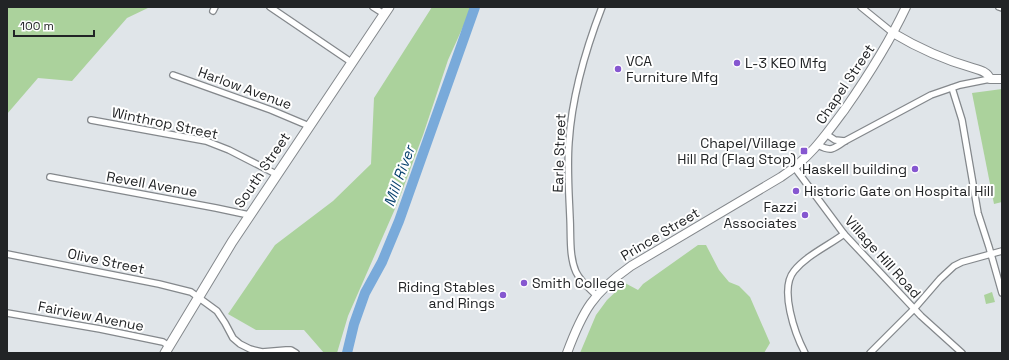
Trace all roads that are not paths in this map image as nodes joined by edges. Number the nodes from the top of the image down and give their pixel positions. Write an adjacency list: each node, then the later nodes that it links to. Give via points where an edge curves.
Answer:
1 (270, 7): 10 (street)
2 (373, 7): 8 (street)
3 (602, 7): 29 (street, Earle Street, via 579,76 570,124 568,166 574,266 584,284)
4 (861, 7): 9 (street)
5 (906, 7): 9 (main road, Chapel Street)
6 (999, 7): 7 (street)
7 (1002, 8)
8 (386, 11): 10 (main road, South Street)
9 (893, 33): 12 (main road, via 925,51 982,71 988,74); 17 (main road, Chapel Street, via 868,76)
10 (351, 62): 16 (main road, South Street)
11 (173, 75): 16 (street, Harlow Avenue)
12 (990, 79): 13 (main road); 14 (street)
13 (1002, 79)
14 (952, 88): 18 (street, via 931,95); 26 (street, via 962,120 978,213)
15 (92, 120): 21 (street, Winthrop Street, via 206,141)
16 (309, 126): 21 (main road, South Street)
17 (826, 134): 18 (street, via 835,140); 19 (main road, Chapel Street)
18 (845, 141): 19 (street, via 828,150)
19 (818, 145): 20 (main road, Chapel Street)
20 (795, 168): 24 (street, Village Hill Road); 29 (main road, Prince Street, via 631,266)
21 (276, 174): 23 (main road, South Street)
22 (50, 177): 23 (street, Revell Avenue)
23 (249, 215): 30 (main road, South Street)
24 (844, 234): 31 (street, Village Hill Road); 36 (street, via 803,263 790,279 788,296 791,313)
25 (1002, 250): 26 (street)
26 (991, 253): 28 (street); 31 (street, via 954,266)
27 (7, 254): 30 (street, Olive Street, via 173,287 191,292)
28 (1002, 293)
29 (596, 295): 34 (main road, Prince Street, via 582,317)
30 (198, 298): 33 (main road, South Street); 35 (street, Olive Street, via 217,311 233,338 240,344 262,352 290,350)
31 (914, 309): 37 (street); 38 (street, Village Hill Road)
32 (7, 313): 33 (street, Fairview Avenue, via 163,342)
33 (167, 349)
34 (568, 352)
35 (296, 353)
36 (805, 353)
37 (870, 353)
38 (962, 353)

